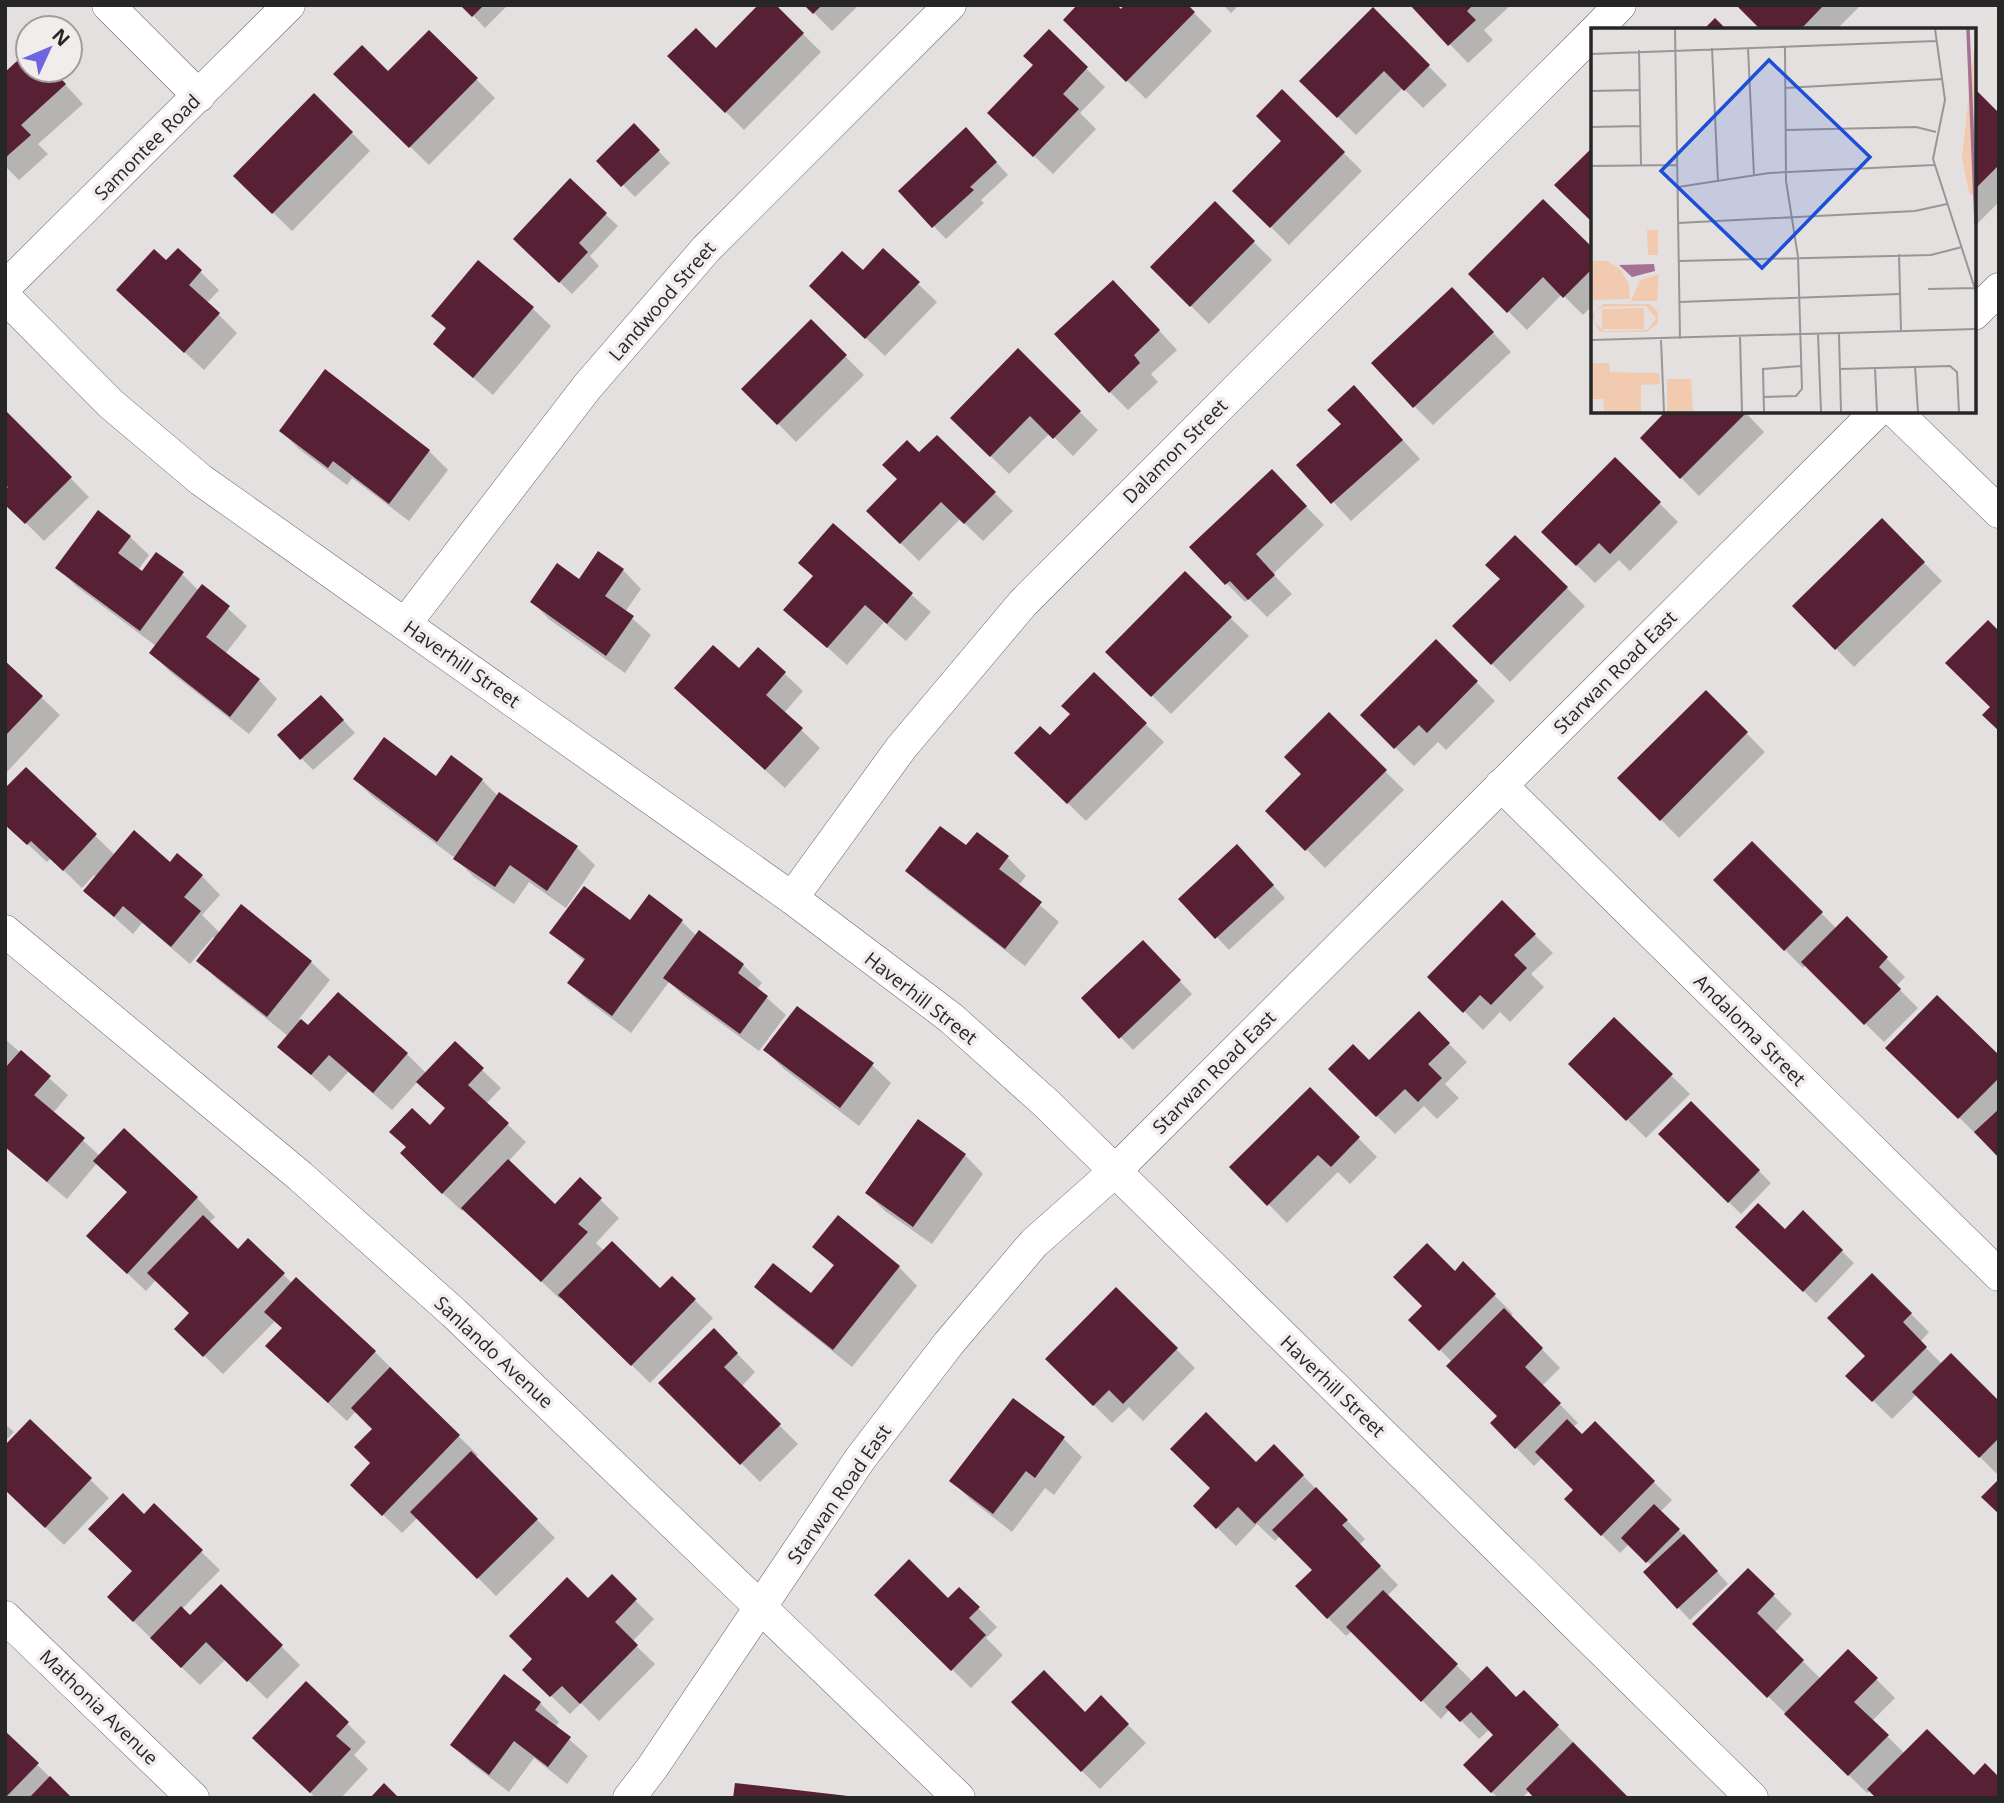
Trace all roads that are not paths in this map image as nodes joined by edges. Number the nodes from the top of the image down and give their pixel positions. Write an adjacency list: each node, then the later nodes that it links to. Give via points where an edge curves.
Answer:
1 (108, 5): 7 (street)
2 (289, 5): 7 (street, Samontee Road)
3 (950, 5): 15 (street, Landwood Street, via 706,249 587,387)
4 (1620, 5): 5 (street, Dalamon Street)
5 (1597, 28)
6 (1591, 34): 17 (street, Dalamon Street, via 1023,603 901,748)
7 (199, 96): 8 (street, Samontee Road)
8 (5, 287)
9 (1999, 289): 11 (street)
10 (5, 297): 15 (street, Haverhill Street, via 111,404 201,480)
11 (1976, 312)
12 (1875, 413): 16 (street, Starwan Road East)
13 (1897, 413): 14 (street)
14 (1999, 512)
15 (405, 624): 17 (street, Haverhill Street)
16 (1501, 785): 19 (street, Starwan Road East); 20 (street, Andaloma Street)
17 (792, 898): 19 (street, Haverhill Street, via 951,1018)
18 (5, 932): 21 (street, Sanlando Avenue, via 300,1176 433,1295)
19 (1114, 1172): 21 (street, Starwan Road East, via 1034,1243 949,1343 860,1459); 26 (street, Haverhill Street)
20 (1999, 1275)
21 (762, 1607): 24 (street, Starwan Road East); 25 (street, Sanlando Avenue)
22 (5, 1617): 23 (street, Mathonia Avenue)
23 (193, 1798)
24 (629, 1798)
25 (960, 1798)
26 (1752, 1798)

